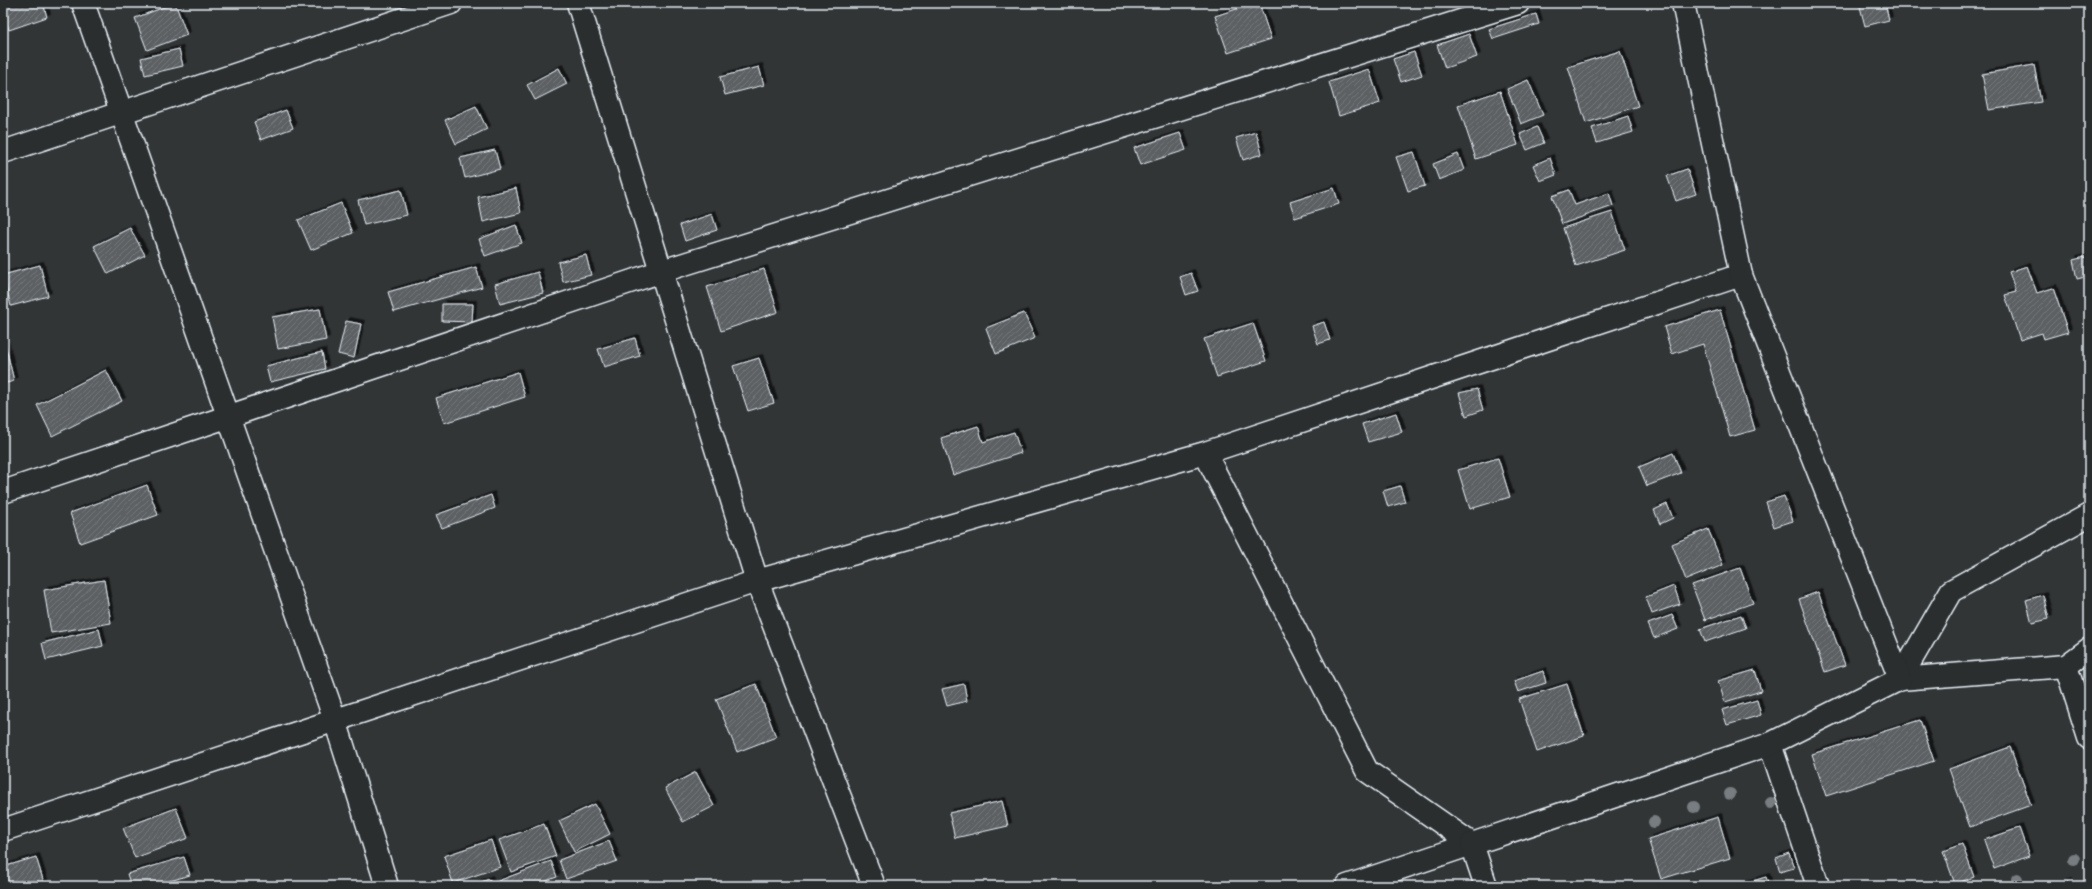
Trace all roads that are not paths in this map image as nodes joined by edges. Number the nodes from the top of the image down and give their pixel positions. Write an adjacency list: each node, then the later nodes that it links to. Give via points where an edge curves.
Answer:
1 (83, 3): 6 (street)
2 (451, 3): 6 (street)
3 (578, 3): 8 (street)
4 (1518, 3): 8 (street)
5 (1683, 3): 9 (street)
6 (121, 113): 7 (street); 10 (street)
7 (3, 152)
8 (662, 271): 10 (street); 14 (street)
9 (1741, 275): 11 (street); 17 (street)
10 (229, 416): 12 (street); 18 (street)
11 (1205, 453): 14 (street); 22 (street, via 1367,771)
12 (3, 492)
13 (2089, 515): 17 (street, via 1951,591)
14 (757, 581): 18 (street); 24 (street)
15 (2089, 648): 16 (street)
16 (2066, 666): 17 (street); 19 (street)
17 (1900, 679): 20 (street)
18 (335, 720): 21 (street); 23 (street)
19 (2089, 738)
20 (1770, 744): 22 (street); 27 (street)
21 (3, 830)
22 (1472, 844): 25 (street); 26 (street)
23 (387, 886)
24 (874, 886)
25 (1347, 886)
26 (1486, 886)
27 (1818, 886)

